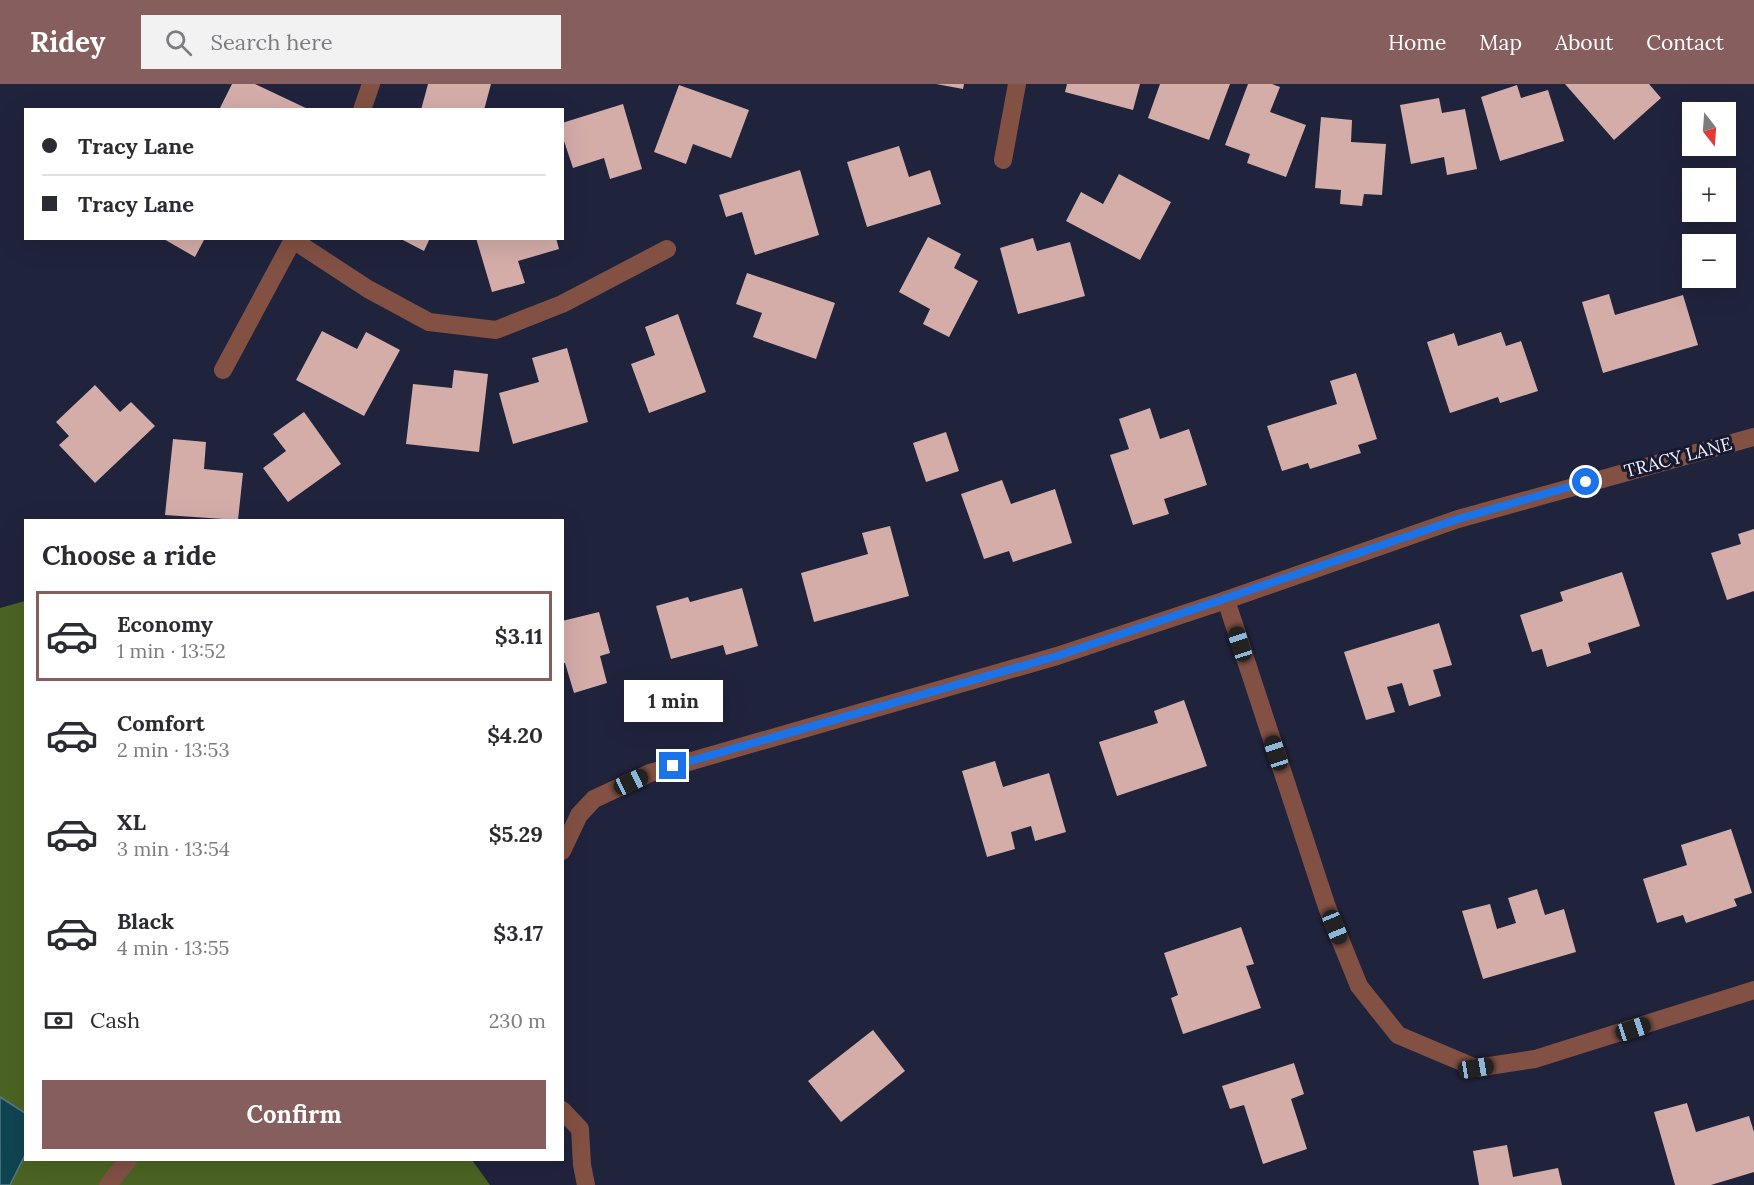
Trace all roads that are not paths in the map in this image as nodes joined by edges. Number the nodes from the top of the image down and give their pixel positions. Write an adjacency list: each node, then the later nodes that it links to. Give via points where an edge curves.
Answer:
1 (371, 84): 3 (street)
2 (1017, 84): 4 (street)
3 (363, 108)
4 (1002, 160)
5 (292, 240): 8 (street)
6 (294, 240): 7 (street, via 368,289 429,322 496,330 562,304)
7 (667, 249)
8 (223, 370)
9 (1754, 436): 10 (street, TRACY LANE, via 1458,519)
10 (1226, 600): 11 (street, TRACY LANE, via 1057,656 650,773 594,799 579,815); 12 (street, via 1331,917 1359,986 1398,1035 1476,1068 1535,1059)
11 (564, 847)
12 (1754, 990)
13 (564, 1112): 16 (street, via 580,1129)
14 (127, 1161): 15 (street)
15 (108, 1185)
16 (586, 1185)

